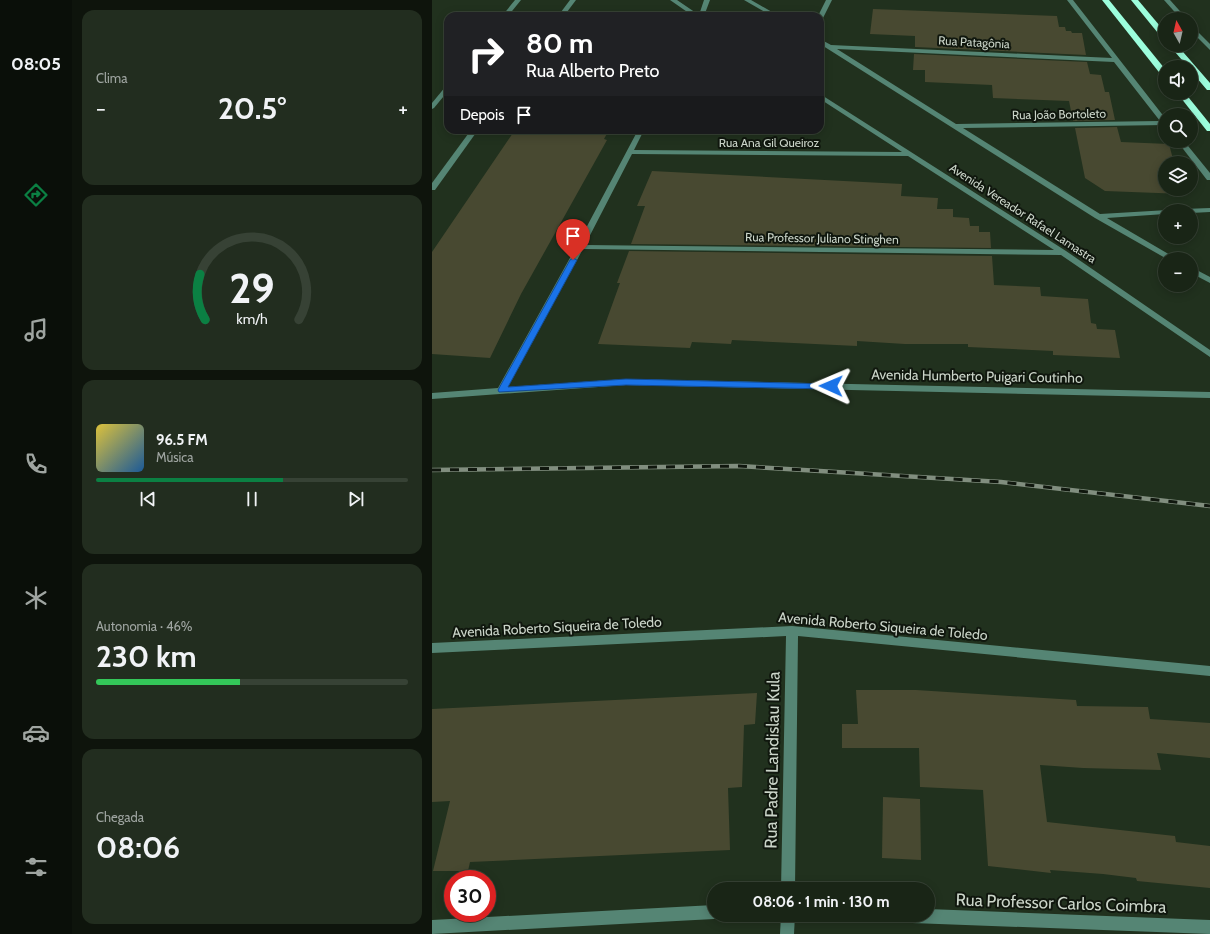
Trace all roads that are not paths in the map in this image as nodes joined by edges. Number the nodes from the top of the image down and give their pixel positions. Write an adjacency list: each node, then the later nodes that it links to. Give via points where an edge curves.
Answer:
1 (573, 0): 12 (street)
2 (673, 0): 13 (street)
3 (707, 0): 14 (street)
4 (747, 0): 15 (street)
5 (829, 0): 16 (street)
6 (1070, 0): 24 (street)
7 (1105, 0): 25 (highway)
8 (1134, 0): 18 (highway)
9 (1167, 0): 17 (street)
10 (516, 1): 11 (street)
11 (508, 12)
12 (564, 12)
13 (692, 12)
14 (702, 12)
15 (769, 12)
16 (823, 12)
17 (1178, 12)
18 (1158, 28)
19 (1198, 34): 22 (street)
20 (824, 43): 21 (street)
21 (831, 47): 24 (street, Rua Patagônia); 33 (street)
22 (1210, 48)
23 (1179, 52): 26 (highway)
24 (1117, 60): 31 (street)
25 (1158, 65)
26 (1210, 88)
27 (444, 92): 30 (street)
28 (824, 99): 39 (street, Avenida Vereador Rafael Lamastra)
29 (1187, 100): 34 (highway)
30 (432, 107)
31 (1158, 114)
32 (1158, 123): 33 (street, Rua João Bortoleto)
33 (954, 126): 45 (street)
34 (1210, 129)
35 (472, 134): 41 (street)
36 (639, 134): 38 (street)
37 (1186, 148): 40 (street)
38 (630, 152): 39 (street, Rua Ana Gil Queiroz); 46 (street)
39 (909, 154): 48 (street, Avenida Vereador Rafael Lamastra)
40 (1210, 178)
41 (432, 188)
42 (1198, 210): 43 (street)
43 (1210, 210)
44 (1158, 212): 45 (street)
45 (1098, 216): 47 (street)
46 (580, 247): 48 (street, Rua Professor Juliano Stinghen); 52 (street)
47 (1161, 252)
48 (1062, 253): 51 (street, Avenida Vereador Rafael Lamastra)
49 (1198, 274): 50 (street)
50 (1210, 280)
51 (1210, 354)
52 (502, 390): 53 (street, Avenida Humberto Puigari Coutinho, via 626,382); 54 (street, Avenida Humberto Puigari Coutinho)
53 (1210, 395)
54 (432, 396)
55 (792, 631): 56 (street, Avenida Roberto Siqueira de Toledo); 57 (street, Avenida Roberto Siqueira de Toledo); 58 (street, Rua Padre Landislau Kula)
56 (432, 648)
57 (1210, 671)
58 (788, 882)
59 (707, 912): 62 (street)
60 (935, 917): 63 (street, Rua Professor Carlos Coimbra)
61 (788, 922): 64 (street)
62 (432, 927)
63 (1210, 927)
64 (787, 934)

